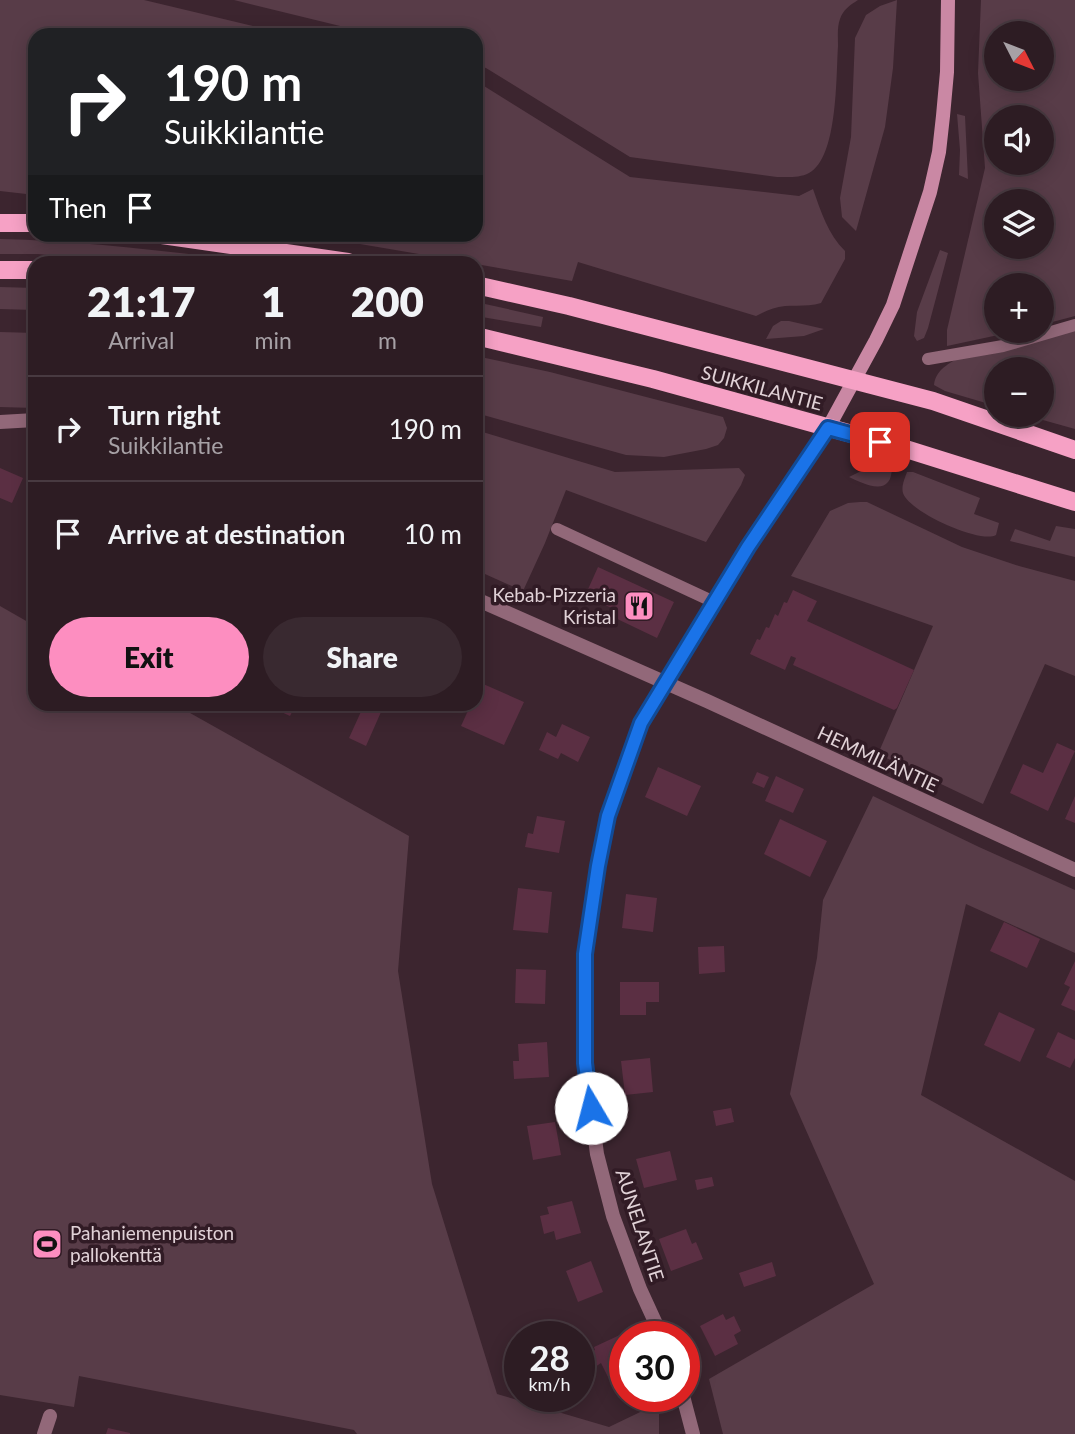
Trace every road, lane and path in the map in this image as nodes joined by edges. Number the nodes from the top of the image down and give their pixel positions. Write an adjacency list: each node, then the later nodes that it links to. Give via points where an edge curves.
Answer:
1 (948, 0): 12 (street, via 947,72 930,192 893,305)
2 (0, 223): 3 (main road)
3 (28, 223)
4 (210, 242): 5 (main road)
5 (307, 256)
6 (0, 270): 7 (main road)
7 (28, 270)
8 (483, 287): 12 (main road, SUIKKILANTIE)
9 (1075, 325): 11 (lane, via 1003,346)
10 (483, 339): 15 (main road, SUIKKILANTIE, via 653,379)
11 (928, 359)
12 (854, 381): 15 (street); 16 (main road, SUIKKILANTIE, via 933,401)
13 (28, 420): 14 (street)
14 (0, 422)
15 (828, 428): 17 (main road, SUIKKILANTIE); 19 (street, AUNELANTIE)
16 (1075, 450)
17 (1075, 502)
18 (558, 529): 19 (lane)
19 (714, 601): 21 (street, AUNELANTIE)
20 (483, 602): 21 (street, HEMMILÄNTIE)
21 (665, 682): 22 (street, HEMMILÄNTIE); 23 (street, AUNELANTIE, via 641,723 608,816 585,954 585,1063 597,1154 613,1216)
22 (1075, 870)
23 (655, 1321)
24 (687, 1412): 27 (street)
25 (50, 1416): 26 (street)
26 (44, 1434)
27 (693, 1434)

